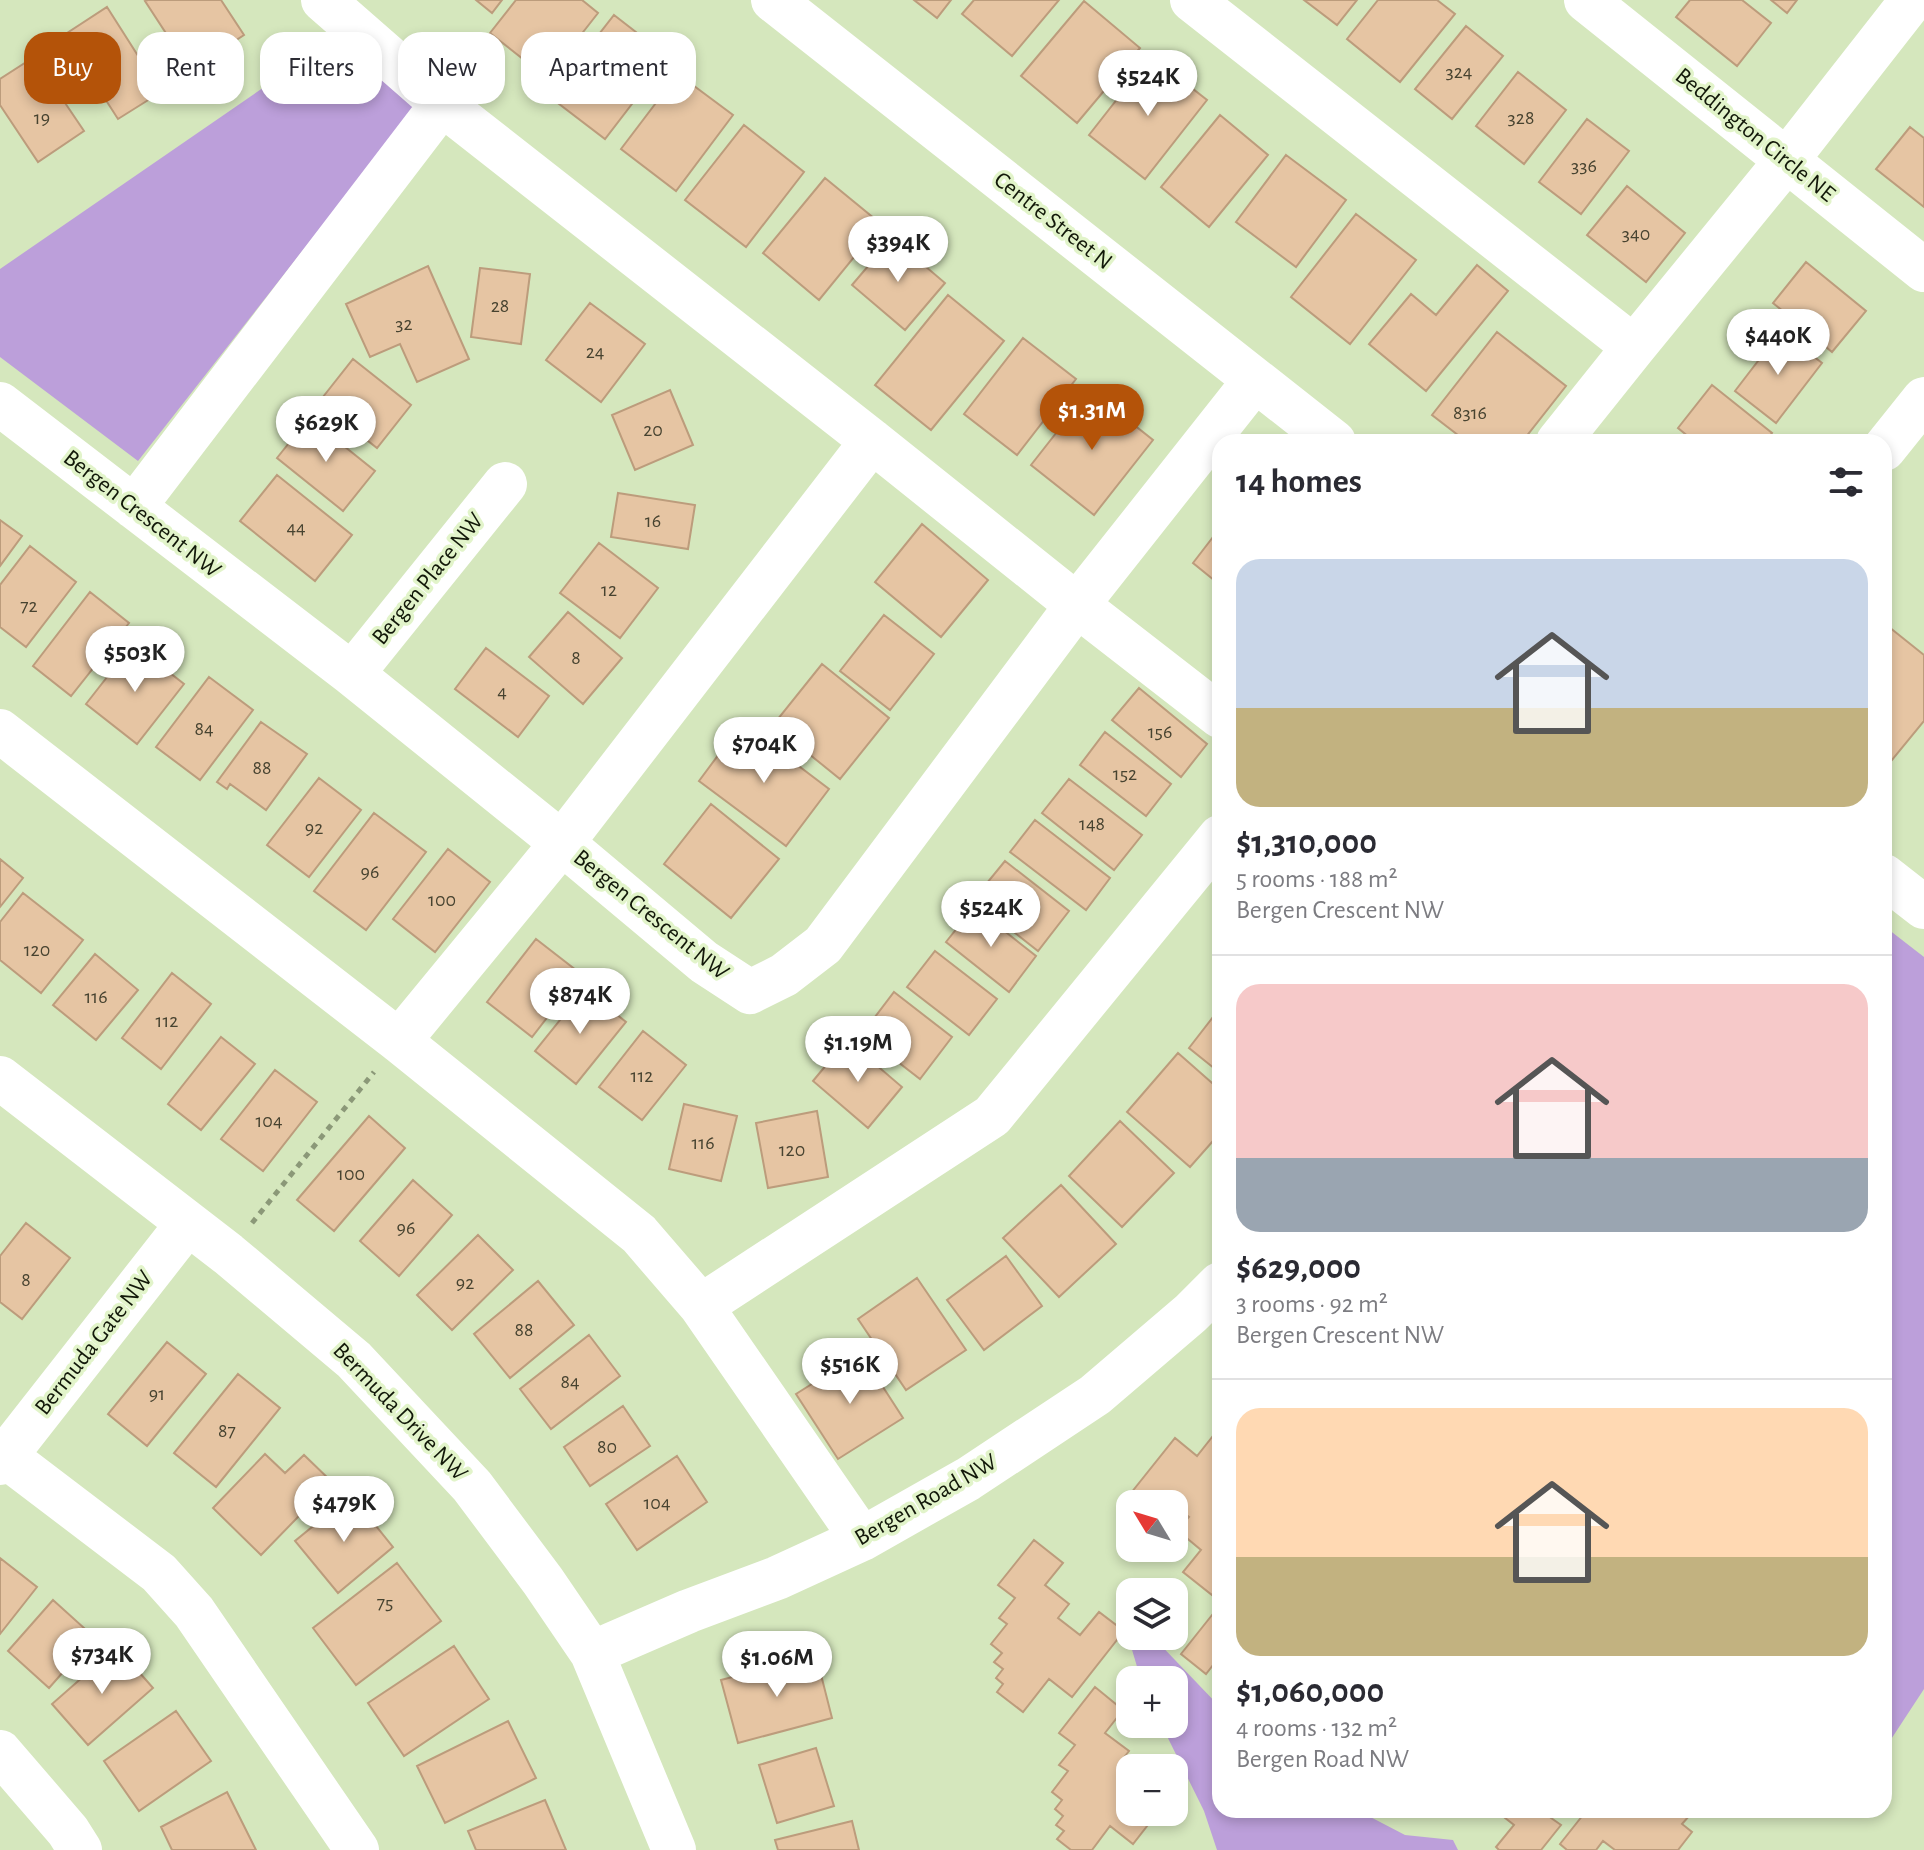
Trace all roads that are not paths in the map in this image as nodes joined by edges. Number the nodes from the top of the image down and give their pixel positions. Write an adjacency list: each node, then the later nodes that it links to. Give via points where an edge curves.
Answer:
1 (323, 0): 6 (street)
2 (773, 0): 11 (street, Centre Street N)
3 (1192, 0): 10 (street)
4 (1912, 0): 8 (street)
5 (1589, 1): 8 (street, Beddington Circle NE)
6 (398, 66)
7 (442, 104): 19 (street); 21 (street)
8 (1786, 161): 9 (street, Beddington Circle NE); 10 (street)
9 (1924, 270)
10 (1634, 347): 17 (street)
11 (1255, 380): 15 (street, Bergen Crescent NW); 16 (street, Centre Street N)
12 (1924, 399): 18 (street)
13 (0, 404): 21 (street, Bergen Crescent NW)
14 (1212, 434): 22 (street, Bergen Crescent NW)
15 (1212, 434)
16 (1324, 434)
17 (1564, 434)
18 (1892, 439)
19 (872, 441): 22 (street); 26 (street)
20 (505, 484): 23 (street, Bergen Place NW)
21 (134, 507): 23 (street, Bergen Crescent NW)
22 (1077, 605): 24 (street); 26 (street, Bergen Crescent NW, via 823,945 784,975 750,992 704,962)
23 (352, 674): 26 (street, Bergen Crescent NW)
24 (1212, 710)
25 (0, 731): 30 (street)
26 (562, 843): 30 (street)
27 (1212, 847): 34 (street, via 992,1116)
28 (1892, 882): 29 (street)
29 (1924, 907)
30 (399, 1041): 34 (street, via 639,1234)
31 (0, 1078): 32 (street, Bermuda Drive NW)
32 (188, 1223): 35 (street, Bermuda Gate NW); 37 (street, Bermuda Drive NW, via 354,1360 472,1486)
33 (1212, 1292): 36 (street, Bergen Road NW, via 1095,1395 968,1479)
34 (701, 1306): 36 (street)
35 (2, 1457): 40 (street, via 159,1573 194,1612)
36 (862, 1539): 37 (street, Bergen Road NW)
37 (592, 1653): 41 (street, Bermuda Drive NW)
38 (0, 1752): 39 (street)
39 (80, 1850)
40 (357, 1850)
41 (674, 1850)

